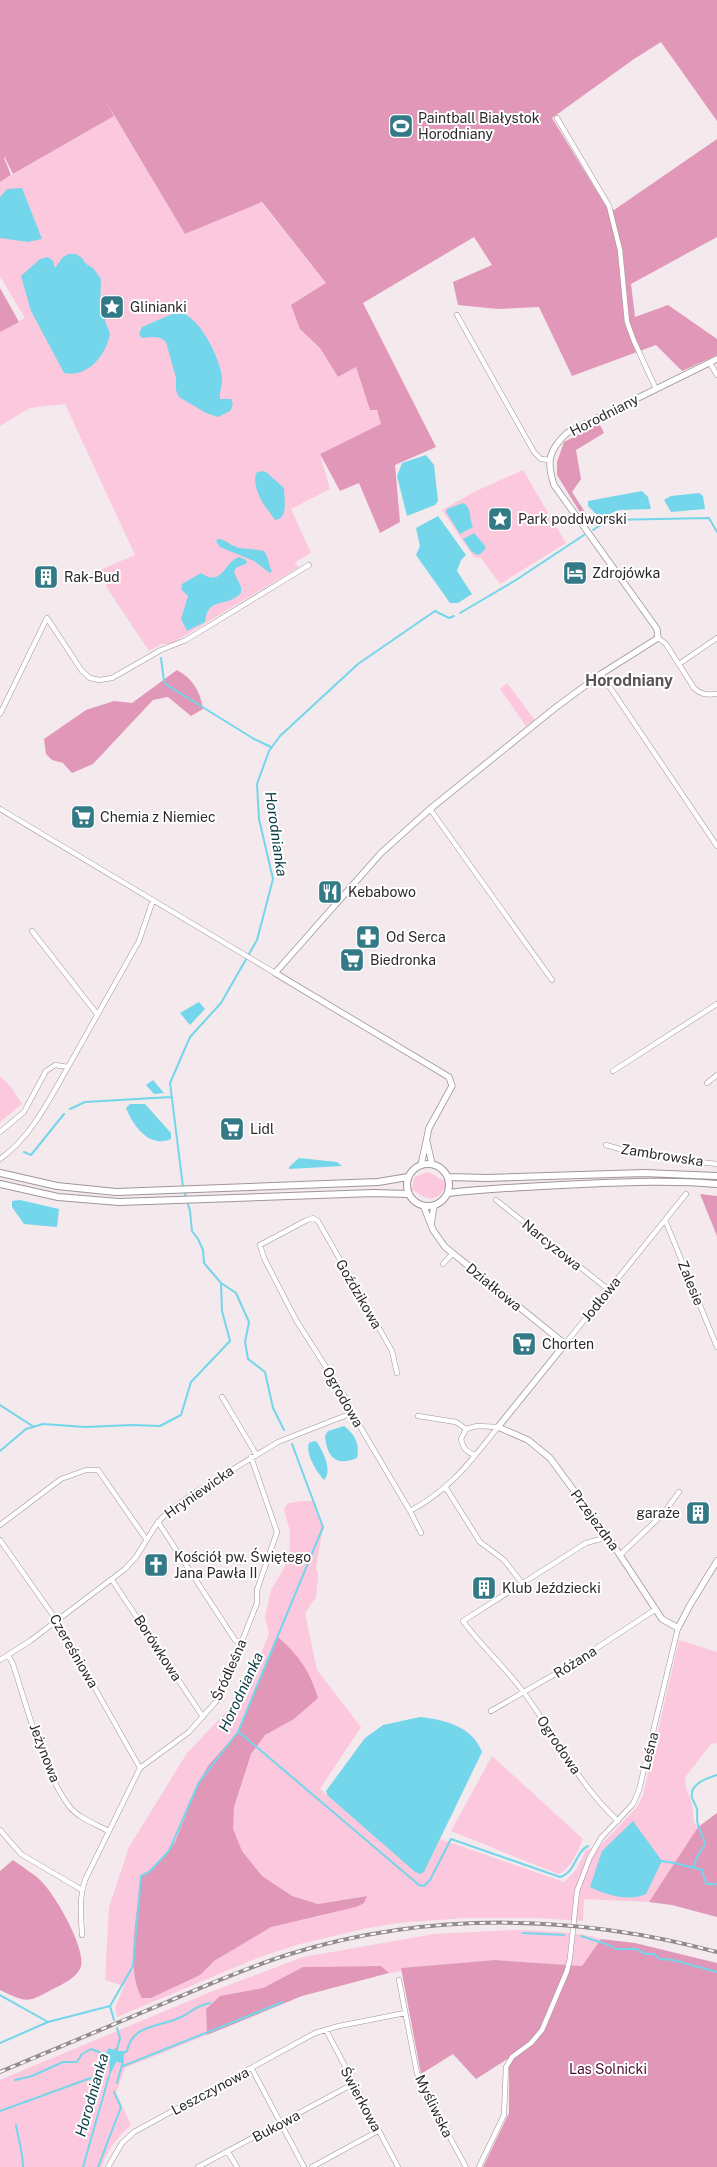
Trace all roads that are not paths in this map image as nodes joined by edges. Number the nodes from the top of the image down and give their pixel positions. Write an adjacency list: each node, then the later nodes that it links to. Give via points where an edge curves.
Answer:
1 (556, 118): 6 (street, via 608,206 620,250 627,322)
2 (457, 315): 7 (street, via 534,452 541,459)
3 (717, 359): 4 (street, Horodniany)
4 (710, 363): 5 (street); 6 (street, Horodniany)
5 (717, 375)
6 (656, 389): 7 (street, Horodniany, via 567,433 553,448)
7 (550, 460): 9 (street, via 554,485 657,629)
8 (309, 565): 14 (street, via 186,640 106,680 90,678 82,671 47,618)
9 (658, 638): 11 (street); 12 (street)
10 (717, 638): 11 (street)
11 (679, 664): 13 (street, via 699,692)
12 (601, 674): 15 (street); 17 (street)
13 (717, 694)
14 (0, 714)
15 (430, 809): 20 (street, via 380,853); 21 (street)
16 (0, 810): 18 (street)
17 (717, 846)
18 (154, 900): 20 (street); 23 (street, via 139,941)
19 (32, 931): 23 (street)
20 (275, 973): 29 (street, via 449,1076 452,1086)
21 (552, 980)
22 (717, 1004): 25 (street)
23 (97, 1014): 24 (street)
24 (68, 1067): 28 (street, via 55,1065 46,1071 24,1112); 31 (street, via 35,1124 19,1144)
25 (613, 1071)
26 (717, 1076): 27 (street)
27 (707, 1083)
28 (0, 1132)
29 (426, 1139): 32 (street); 34 (street)
30 (606, 1145): 33 (street, Zambrowska, via 641,1155)
31 (0, 1159)
32 (432, 1164): 34 (main road); 38 (main road)
33 (717, 1164)
34 (421, 1165): 37 (main road)
35 (0, 1173): 37 (main road, via 48,1185 124,1192 378,1182)
36 (717, 1176): 38 (main road, Zambrowska, via 644,1173)
37 (408, 1177): 42 (main road)
38 (448, 1177): 41 (main road)
39 (0, 1184): 42 (main road, via 58,1197 93,1200 174,1201)
40 (717, 1184): 41 (main road, Zambrowska, via 608,1183)
41 (448, 1193): 46 (main road)
42 (408, 1194): 45 (main road, via 414,1202)
43 (686, 1194): 48 (street, Jodłowa)
44 (496, 1200): 52 (street, Narcyzowa)
45 (424, 1206): 46 (main road); 49 (street, Działkowa)
46 (434, 1206): 49 (street)
47 (313, 1218): 55 (street, Goździkowa, via 318,1221 392,1351); 57 (street, Ogrodowa, via 260,1245 296,1320)
48 (665, 1220): 52 (street, Jodłowa); 54 (street, Zalesie)
49 (431, 1224): 50 (street, Działkowa, via 438,1238)
50 (453, 1253): 51 (street); 53 (street, Działkowa)
51 (443, 1264)
52 (609, 1290): 53 (street, Jodłowa)
53 (565, 1344): 59 (street, Jodłowa)
54 (717, 1347)
55 (397, 1374)
56 (222, 1397): 61 (street)
57 (352, 1413): 61 (street, Hryniewicka); 66 (street, Ogrodowa)
58 (418, 1416): 60 (street, via 456,1422)
59 (498, 1427): 60 (street); 62 (street, Jodłowa); 70 (street, Przejezdna, via 544,1451)
60 (466, 1429): 62 (street, via 460,1439 462,1445)
61 (256, 1454): 63 (street, Hryniewicka)
62 (475, 1455): 64 (street, Jodłowa)
63 (251, 1458): 67 (street, Hryniewicka, via 197,1491); 80 (street, Śródleśna, via 276,1532 257,1590 257,1603)
64 (446, 1488): 66 (street); 76 (street, via 480,1542 507,1564)
65 (679, 1492): 73 (street, via 663,1514)
66 (410, 1511): 69 (street, Ogrodowa)
67 (158, 1522): 71 (street, Hryniewicka); 80 (street, via 235,1640)
68 (0, 1525): 71 (street, via 61,1479 86,1470 98,1470)
69 (421, 1533)
70 (608, 1537): 73 (street, Przejezdna); 76 (street, via 586,1543)
71 (146, 1539): 75 (street, Hryniewicka, via 136,1557)
72 (0, 1540): 78 (street, Czereśniowa)
73 (620, 1555): 77 (street, Przejezdna)
74 (717, 1561): 79 (street, Leśna)
75 (112, 1580): 78 (street, Hryniewicka); 85 (street, Borówkowa)
76 (522, 1583): 83 (street, Ogrodowa, via 463,1621)
77 (656, 1610): 79 (street, Przejezdna, via 667,1623); 83 (street, Różana)
78 (58, 1621): 81 (street, Hryniewicka); 86 (street, Czereśniowa)
79 (678, 1628): 87 (street, Leśna, via 639,1790)
80 (241, 1643): 85 (street, Śródleśna, via 220,1697)
81 (8, 1655): 82 (street, Hryniewicka); 89 (street, Jeżynowa, via 50,1773 70,1808)
82 (0, 1660)
83 (525, 1693): 84 (street, Różana); 87 (street, Ogrodowa, via 591,1793)
84 (491, 1711)
85 (203, 1717): 86 (street, Śródleśna, via 175,1744)
86 (140, 1768): 89 (street, Śródleśna)
87 (618, 1821): 107 (street, Leśna, via 590,1856 577,1891 566,1971 542,2030 512,2057 506,2067 504,2115)
88 (0, 1830): 90 (street, via 22,1854)
89 (108, 1831): 90 (street, Śródleśna)
90 (82, 1890): 91 (street, Śródleśna)
91 (82, 1935)
92 (399, 1980): 93 (street, Myśliwska)
93 (405, 2013): 94 (street); 106 (street, Myśliwska, via 421,2084)
94 (326, 2030): 95 (street, Leszczynowa); 96 (street, Świerkowa)
95 (252, 2069): 97 (street); 100 (street, Leszczynowa, via 134,2132 122,2143)
96 (353, 2084): 97 (street, Bukowa); 98 (street, Świerkowa)
97 (280, 2123): 99 (street, Bukowa); 103 (street)
98 (378, 2131): 104 (street); 105 (street, Świerkowa)
99 (228, 2152): 101 (street, Bukowa); 102 (street)
100 (108, 2167)
101 (198, 2167)
102 (237, 2167)
103 (304, 2167)
104 (312, 2167)
105 (398, 2167)
106 (466, 2167)
107 (479, 2167)

